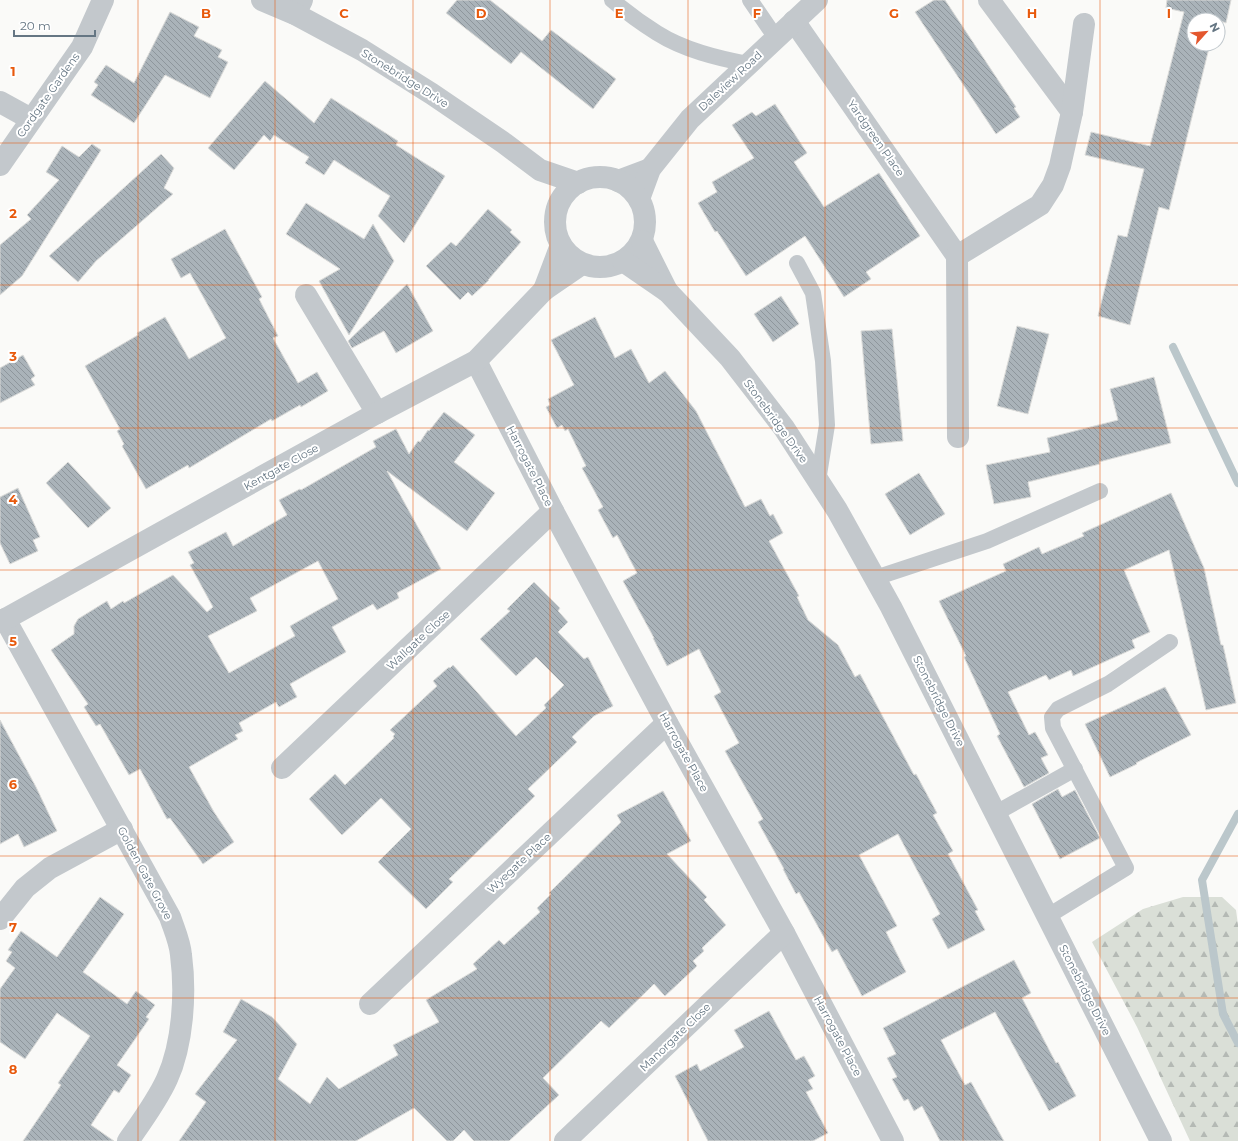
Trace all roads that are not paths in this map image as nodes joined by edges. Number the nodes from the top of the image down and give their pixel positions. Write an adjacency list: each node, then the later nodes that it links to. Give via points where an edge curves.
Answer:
1 (103, 0): 14 (street, Cordgate Gardens, via 82,47)
2 (262, 0): 7 (street, Stonebridge Drive)
3 (612, 0): 11 (lane, via 658,34 686,47 722,59)
4 (750, 0): 10 (lane)
5 (817, 0): 8 (street, Daleview Road)
6 (989, 0): 13 (street)
7 (298, 7): 17 (street, Stonebridge Drive, via 432,94)
8 (794, 21): 10 (street, Daleview Road); 24 (street, Yardgreen Place)
9 (1084, 24): 13 (street)
10 (776, 38): 11 (street, Daleview Road)
11 (748, 64): 16 (street, Daleview Road, via 690,119)
12 (0, 102): 14 (street)
13 (1072, 112): 24 (street, via 1054,184 1040,205)
14 (31, 119): 15 (street, Cordgate Gardens)
15 (0, 165)
16 (650, 169): 18 (street); 20 (street, Daleview Road)
17 (540, 170): 19 (street, Stonebridge Drive); 21 (street, Stonebridge Drive)
18 (618, 181): 19 (street, via 598,177); 20 (street, via 630,188)
19 (578, 183): 21 (street)
20 (640, 199): 22 (street, via 646,220)
21 (559, 204): 23 (street, via 555,225)
22 (642, 240): 25 (street, via 634,252); 29 (street, Stonebridge Drive)
23 (562, 245): 27 (street); 28 (street, Kentgate Close)
24 (957, 256): 33 (street)
25 (623, 261): 27 (street, via 604,268); 29 (street, Stonebridge Drive)
26 (797, 263): 34 (lane, via 813,293 823,361 827,425)
27 (582, 264): 28 (street, Kentgate Close)
28 (544, 290): 31 (street, Kentgate Close)
29 (668, 292): 34 (street, Stonebridge Drive, via 730,358 784,428)
30 (306, 295): 32 (street)
31 (476, 361): 32 (street, Kentgate Close); 36 (street, Harrogate Place)
32 (377, 414): 38 (street, Kentgate Close)
33 (958, 437)
34 (818, 481): 37 (street, Stonebridge Drive)
35 (1100, 491): 37 (lane, via 988,540)
36 (553, 511): 40 (street, Harrogate Place); 41 (street, Wallgate Close)
37 (875, 578): 43 (street, Stonebridge Drive)
38 (2, 621): 44 (street, Golden Gate Grove)
39 (1170, 642): 42 (lane, via 1108,684 1058,709 1052,717 1053,728)
40 (667, 723): 47 (street, Harrogate Place); 48 (street, Wyegate Place)
41 (282, 768)
42 (1074, 770): 43 (lane); 45 (lane, via 1126,868)
43 (996, 813): 45 (street, Stonebridge Drive)
44 (122, 829): 46 (street, via 50,868 25,888); 49 (street, Golden Gate Grove, via 170,917 181,954 183,998 179,1043 167,1078 148,1114)
45 (1048, 916): 52 (street, Stonebridge Drive)
46 (0, 919)
47 (784, 933): 50 (street, Manorgate Close); 51 (street, Harrogate Place)
48 (370, 1004)
49 (128, 1141)
50 (566, 1141)
51 (893, 1141)
52 (1161, 1141)

